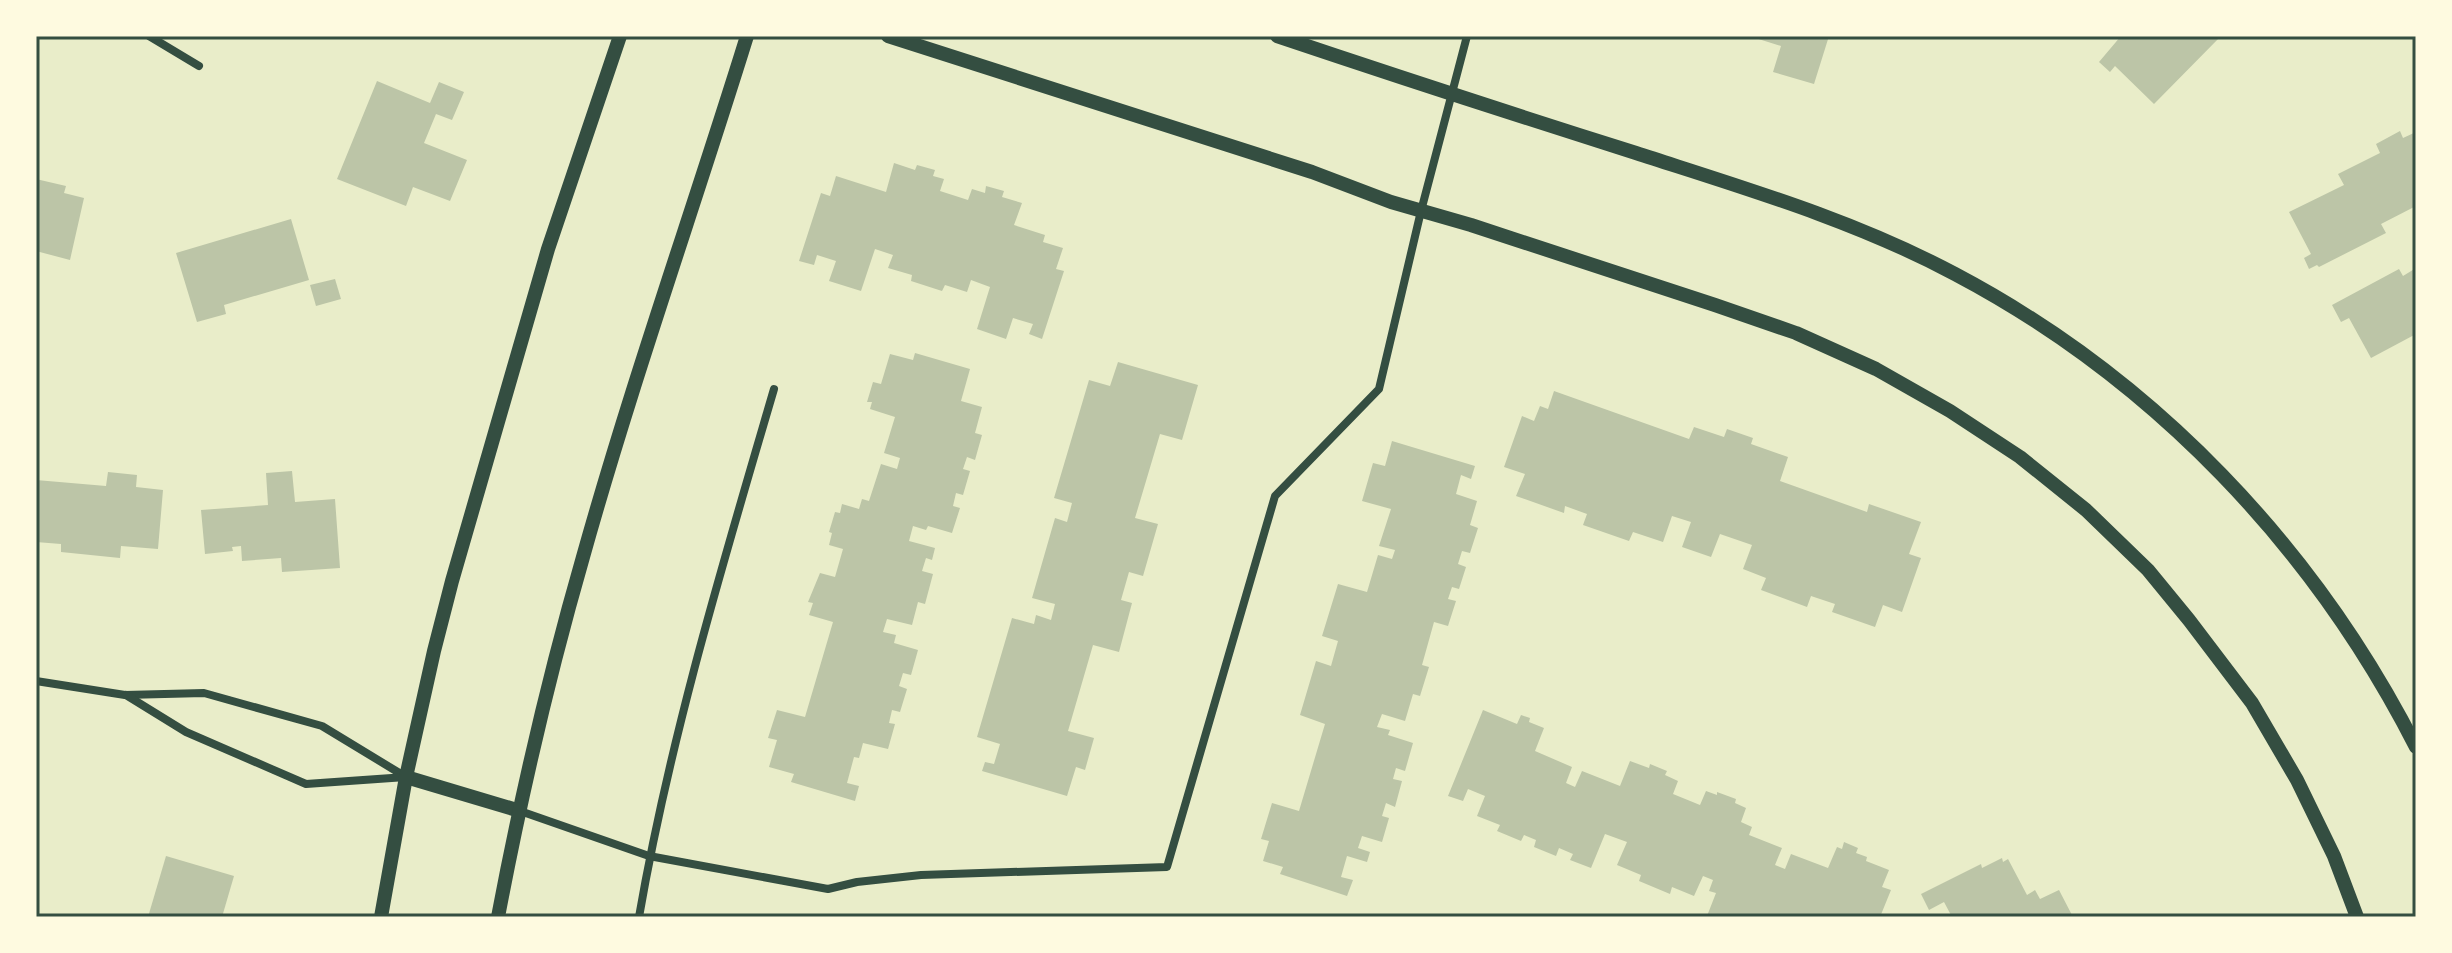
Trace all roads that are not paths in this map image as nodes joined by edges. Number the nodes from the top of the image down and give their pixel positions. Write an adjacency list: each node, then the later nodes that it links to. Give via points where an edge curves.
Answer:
1 (149, 36): 7 (street)
2 (620, 36): 14 (street, via 548,249 475,497)
3 (747, 36): 15 (street, via 582,558)
4 (888, 36): 9 (street)
5 (1277, 36): 8 (street)
6 (1467, 36): 8 (street)
7 (199, 66)
8 (1452, 95): 9 (street); 13 (street, via 1873,234 2030,316 2168,421 2231,482 2341,620)
9 (1421, 211): 16 (street, via 1379,389 1275,496 1167,867 921,875 828,889); 20 (street, via 1796,333 1876,369 2020,457 2148,570 2252,703 2297,780)
10 (774, 389): 16 (street, via 700,642)
11 (36, 681): 12 (street)
12 (125, 695): 14 (street, via 204,693 322,726); 14 (street, via 186,732 306,784)
13 (2416, 747)
14 (406, 777): 15 (street); 17 (street)
15 (520, 811): 16 (street); 18 (street)
16 (649, 856): 19 (street)
17 (381, 917)
18 (498, 917)
19 (639, 917)
20 (2357, 917)

